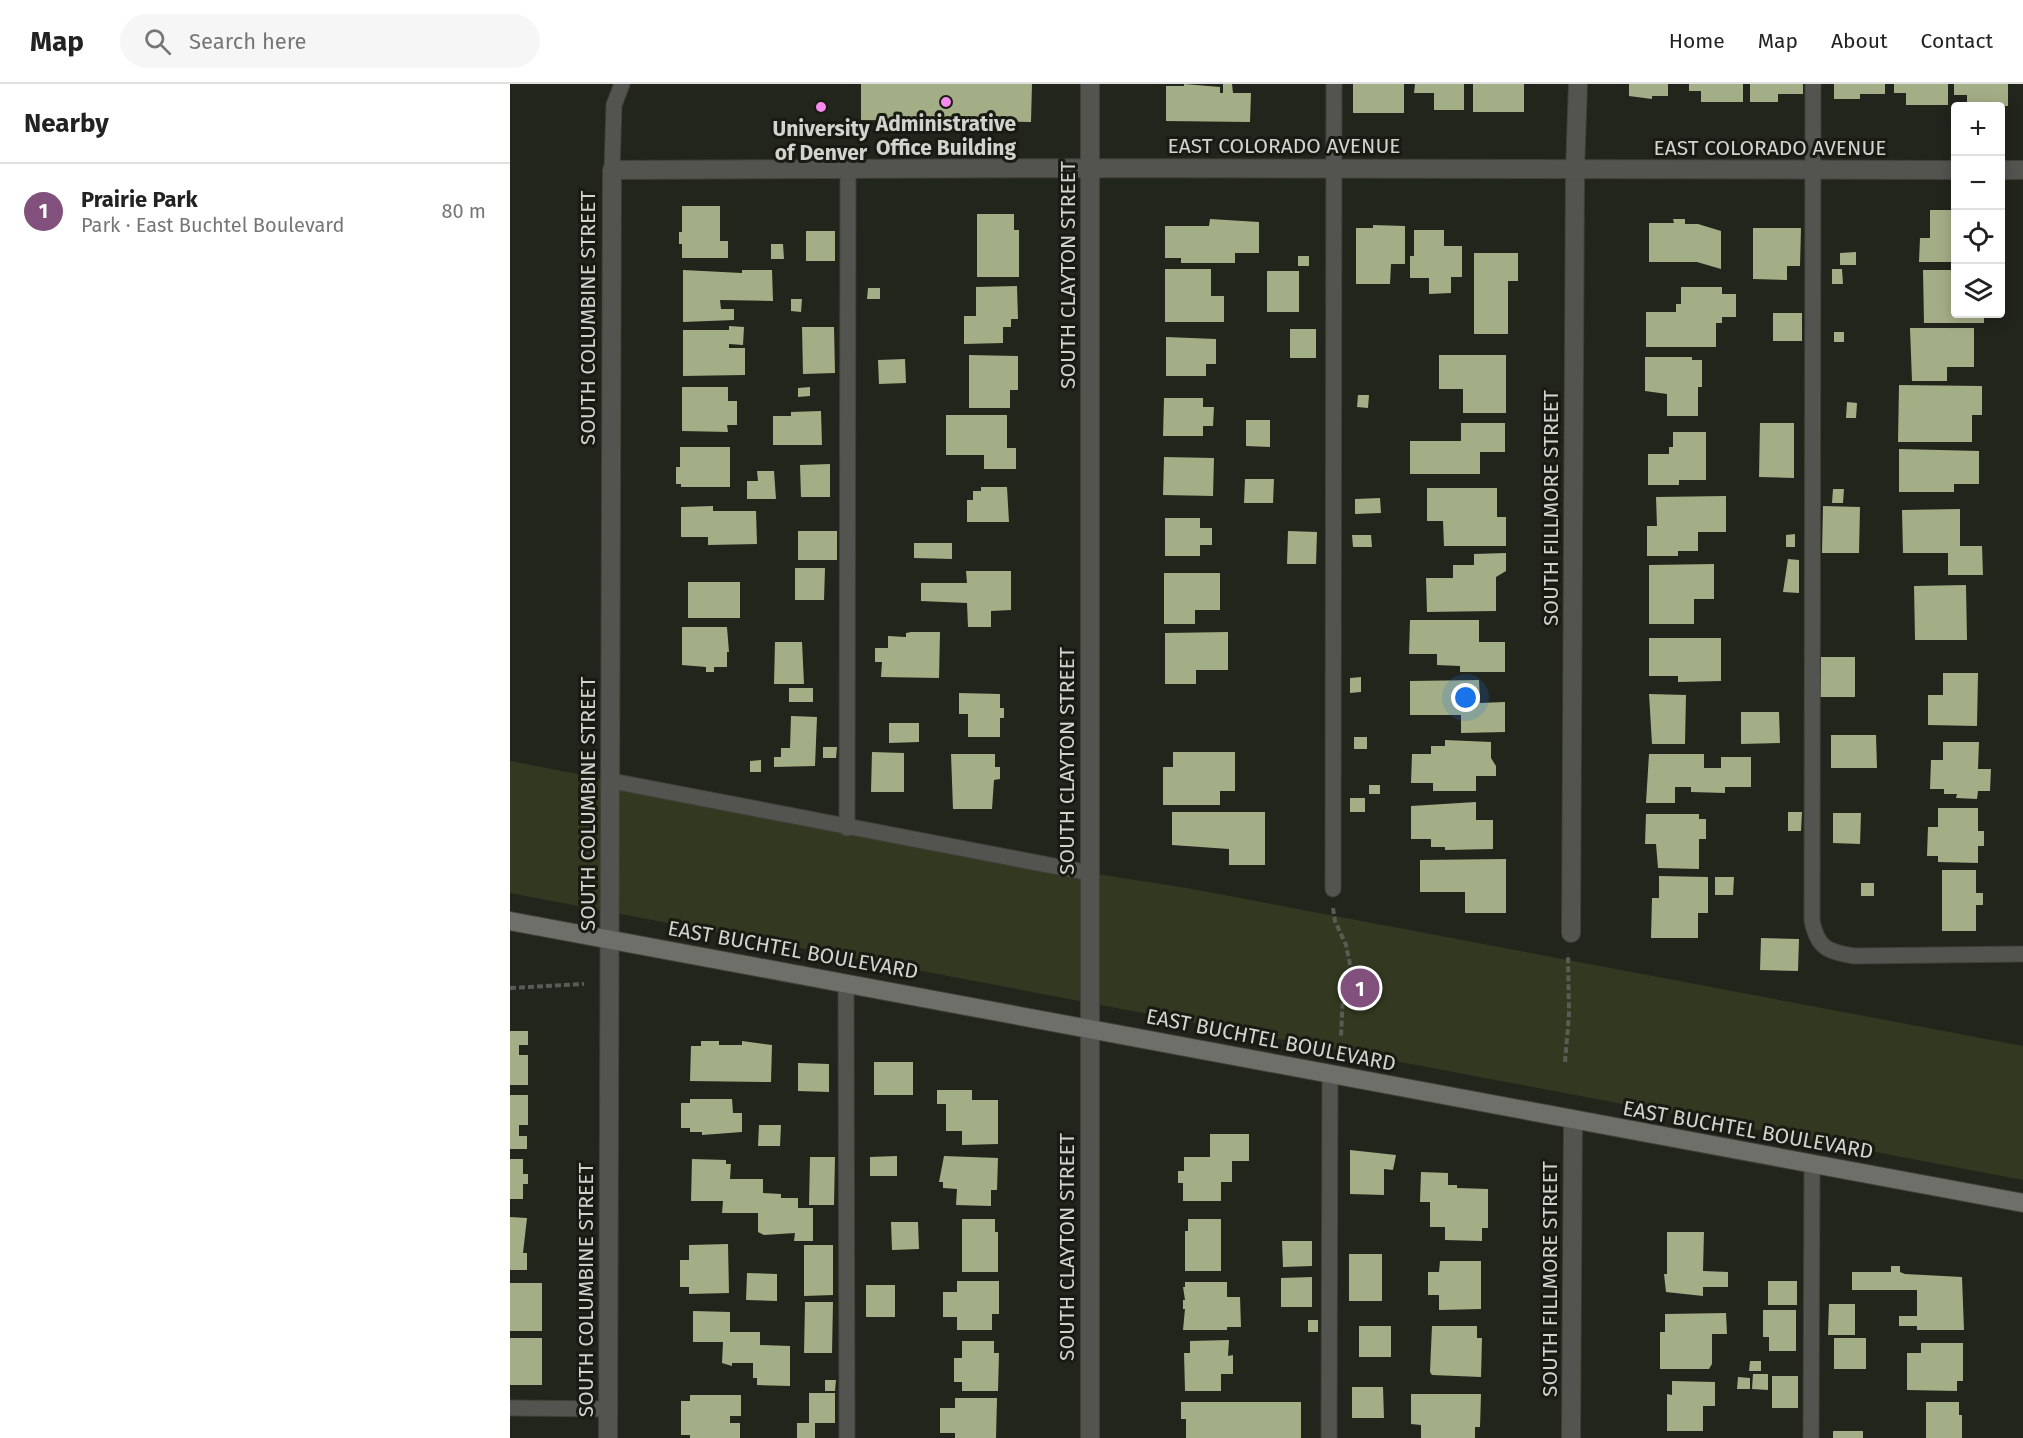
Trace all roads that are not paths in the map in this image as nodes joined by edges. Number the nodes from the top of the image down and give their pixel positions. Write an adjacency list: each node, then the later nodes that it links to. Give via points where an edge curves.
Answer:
1 (622, 84): 8 (lane, via 614,105)
2 (1090, 84): 6 (street, SOUTH CLAYTON STREET)
3 (1334, 84): 7 (lane)
4 (1578, 84): 10 (street, SOUTH FILLMORE STREET)
5 (1813, 84): 11 (lane)
6 (1090, 168): 7 (street, EAST COLORADO AVENUE); 9 (street, EAST COLORADO AVENUE); 17 (street, SOUTH CLAYTON STREET)
7 (1335, 169): 10 (street, EAST COLORADO AVENUE); 18 (lane)
8 (612, 170): 9 (street, EAST COLORADO AVENUE); 15 (street, SOUTH COLUMBINE STREET)
9 (848, 170): 16 (lane)
10 (1575, 170): 11 (street, EAST COLORADO AVENUE); 20 (street, SOUTH FILLMORE STREET)
11 (1811, 170): 12 (street, EAST COLORADO AVENUE); 22 (lane, via 1815,935 1822,946 1854,956)
12 (1951, 170)
13 (2005, 170): 14 (street)
14 (2023, 170)
15 (612, 781): 16 (lane); 21 (street, SOUTH COLUMBINE STREET)
16 (847, 828): 17 (lane)
17 (1090, 873): 24 (street, SOUTH CLAYTON STREET)
18 (1333, 889)
19 (510, 921): 21 (main road, EAST BUCHTEL BOULEVARD)
20 (1571, 933)
21 (610, 940): 23 (main road, EAST BUCHTEL BOULEVARD); 30 (street, SOUTH COLUMBINE STREET)
22 (2023, 954)
23 (846, 983): 24 (main road, EAST BUCHTEL BOULEVARD); 32 (lane)
24 (1089, 1029): 25 (main road, EAST BUCHTEL BOULEVARD); 33 (street, SOUTH CLAYTON STREET)
25 (1330, 1074): 26 (main road, EAST BUCHTEL BOULEVARD); 34 (lane)
26 (1573, 1120): 27 (main road, EAST BUCHTEL BOULEVARD); 35 (street, SOUTH FILLMORE STREET)
27 (1812, 1164): 28 (main road, EAST BUCHTEL BOULEVARD); 36 (lane)
28 (2023, 1203)
29 (510, 1408): 30 (lane)
30 (608, 1410): 31 (street, SOUTH COLUMBINE STREET)
31 (608, 1438)
32 (847, 1438)
33 (1089, 1438)
34 (1329, 1438)
35 (1571, 1438)
36 (1811, 1438)

